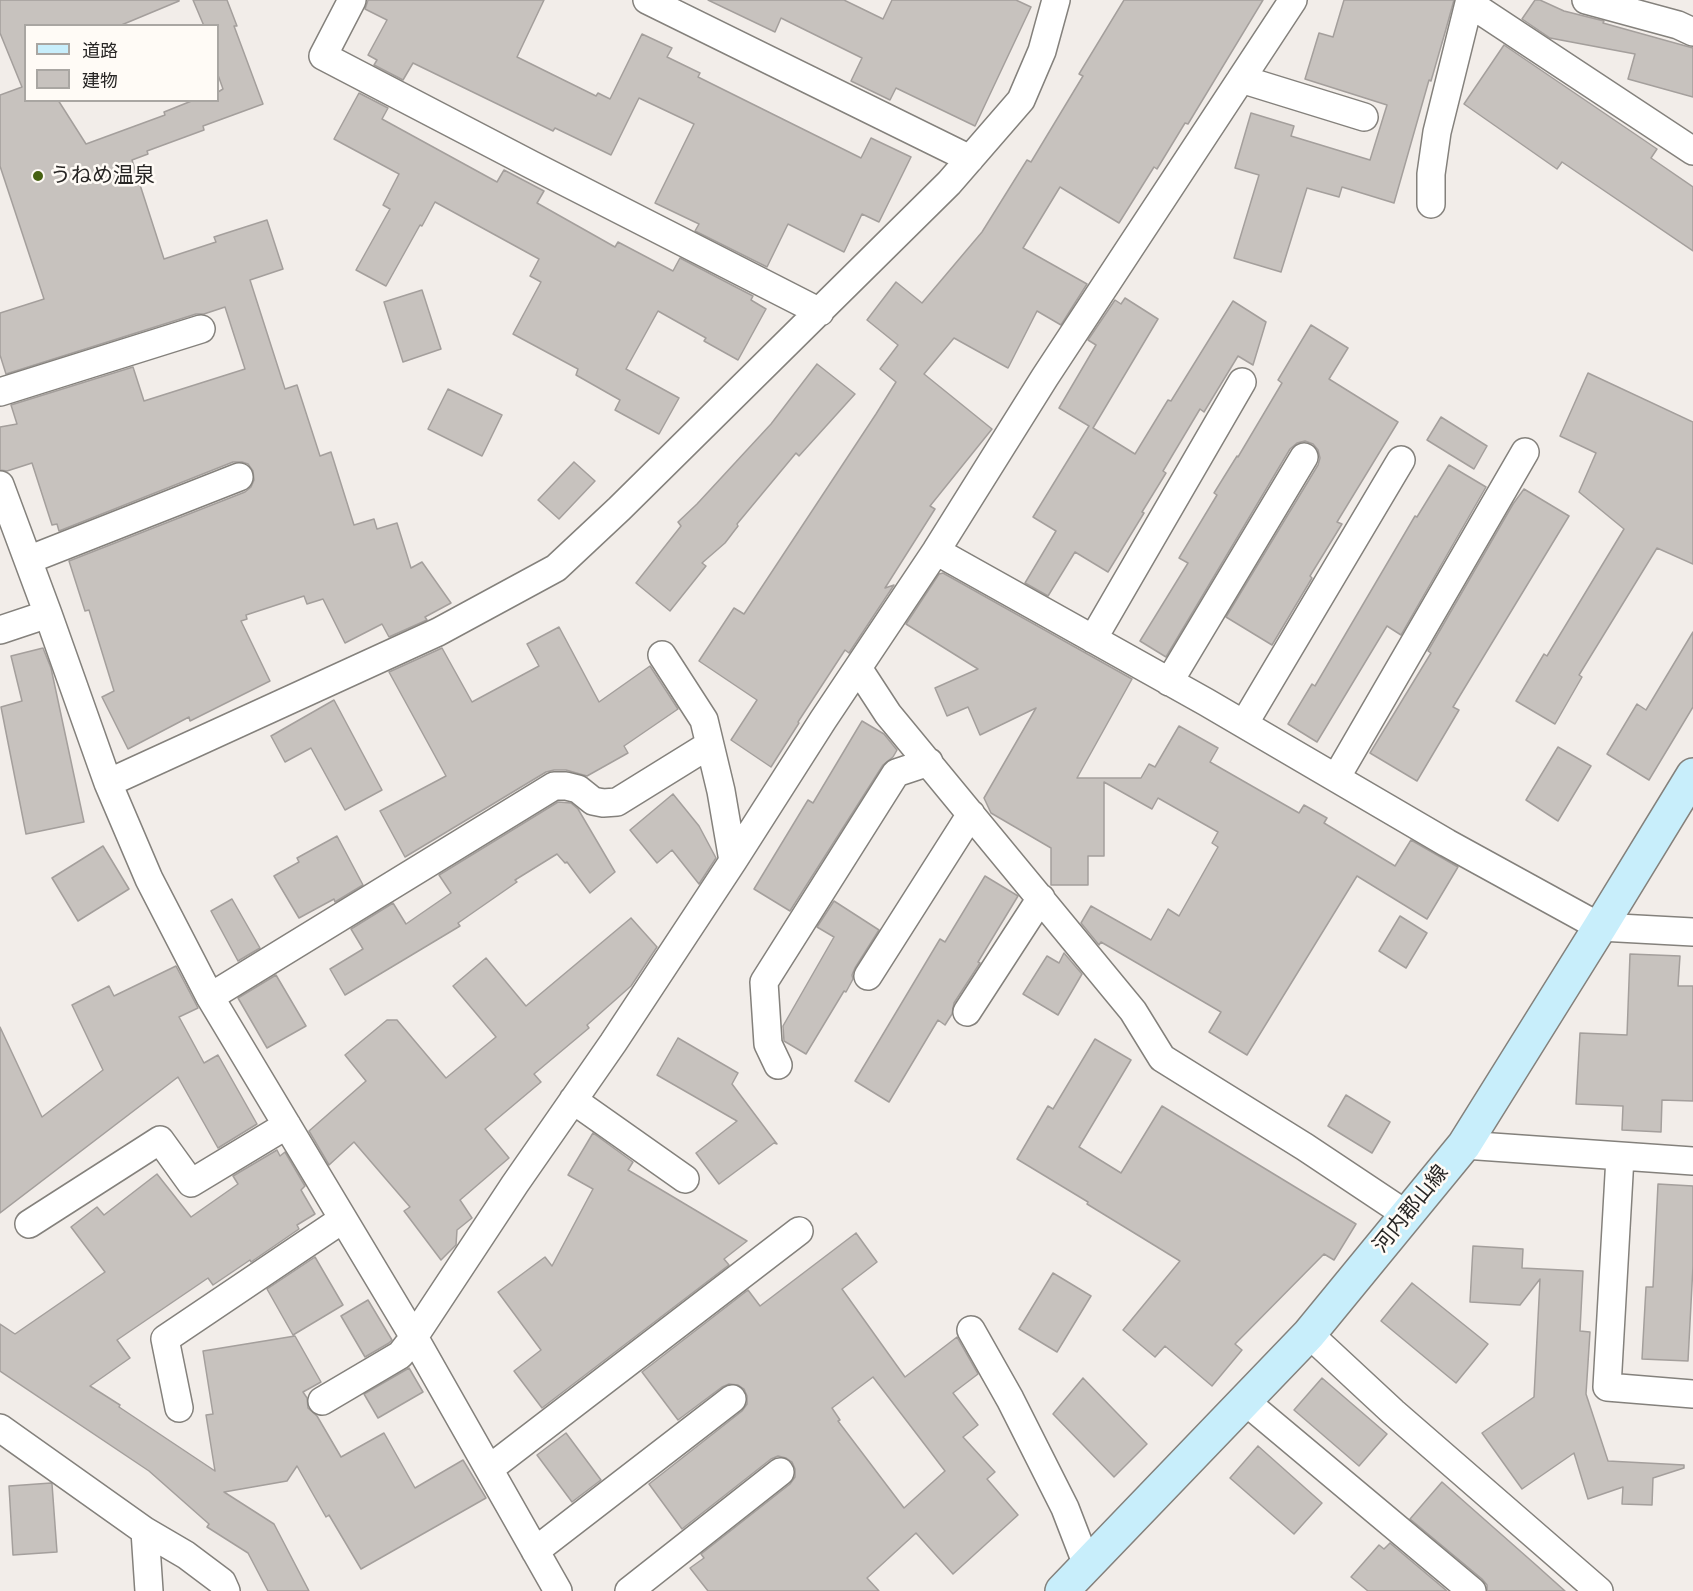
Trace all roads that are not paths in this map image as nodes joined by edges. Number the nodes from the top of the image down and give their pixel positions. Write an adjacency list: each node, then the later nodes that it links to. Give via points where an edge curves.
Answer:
1 (352, 0): 13 (street, via 323,56)
2 (647, 0): 11 (street)
3 (1056, 0): 11 (street, via 1042,51 1021,100)
4 (1293, 0): 8 (street)
5 (1586, 0): 7 (street)
6 (1469, 2): 10 (street); 12 (street, via 1437,132)
7 (1693, 32)
8 (1242, 80): 9 (street); 22 (street, via 1045,377)
9 (1364, 117)
10 (1693, 151)
11 (970, 159): 13 (street)
12 (1431, 204)
13 (820, 312): 35 (street, via 556,568 438,632)
14 (201, 329): 16 (street)
15 (1242, 382): 26 (street)
16 (0, 392)
17 (1526, 452): 34 (street)
18 (1304, 457): 29 (street)
19 (1401, 460): 30 (street)
20 (239, 477): 23 (street)
21 (0, 485): 23 (street)
22 (936, 551): 26 (street); 28 (street)
23 (28, 560): 24 (street)
24 (48, 614): 25 (street); 35 (street)
25 (0, 630)
26 (1093, 639): 29 (street)
27 (662, 655): 31 (street, via 704,720)
28 (858, 668): 32 (street, via 888,714); 37 (street)
29 (1169, 682): 30 (street)
30 (1244, 724): 34 (street)
31 (709, 745): 37 (street); 42 (street, via 617,802 593,801 578,789 554,786)
32 (928, 762): 36 (street); 44 (street, via 896,773 764,982 768,1044)
33 (1693, 775): 39 (main road, 河内郡山線)
34 (1336, 778): 39 (street)
35 (108, 783): 42 (street, via 149,879)
36 (971, 814): 38 (street); 41 (street)
37 (734, 861): 45 (street)
38 (1041, 898): 43 (street); 51 (street, via 1133,1011 1162,1058)
39 (1600, 927): 40 (street); 47 (main road, 河内郡山線)
40 (1693, 932)
41 (868, 976)
42 (210, 997): 46 (street)
43 (967, 1012)
44 (778, 1065)
45 (573, 1100): 50 (street); 57 (street)
46 (287, 1125): 52 (street); 53 (street, via 191,1183 160,1140)
47 (1464, 1145): 48 (street); 51 (main road, 河内郡山線)
48 (1620, 1156): 49 (street); 58 (street, via 1607,1387)
49 (1693, 1161)
50 (685, 1179)
51 (1407, 1215): 56 (main road, 河内郡山線)
52 (343, 1219): 57 (street); 62 (street, via 165,1339)
53 (29, 1224)
54 (799, 1231): 64 (street)
55 (971, 1330): 68 (street, via 1065,1508)
56 (1309, 1334): 61 (main road, 河内郡山線); 75 (street)
57 (414, 1337): 60 (street, via 400,1355); 64 (street)
58 (1693, 1394)
59 (732, 1399): 67 (street)
60 (322, 1401)
61 (1245, 1401): 68 (main road, 河内郡山線); 74 (street)
62 (178, 1408)
63 (0, 1428): 66 (street)
64 (489, 1469): 67 (street)
65 (780, 1472): 72 (street)
66 (145, 1531): 69 (street); 70 (street, via 186,1555 222,1582)
67 (536, 1551): 71 (street)
68 (1087, 1565): 73 (main road, 河内郡山線)
69 (149, 1591)
70 (226, 1591)
71 (558, 1591)
72 (629, 1591)
73 (1062, 1591)
74 (1472, 1591)
75 (1599, 1591)

